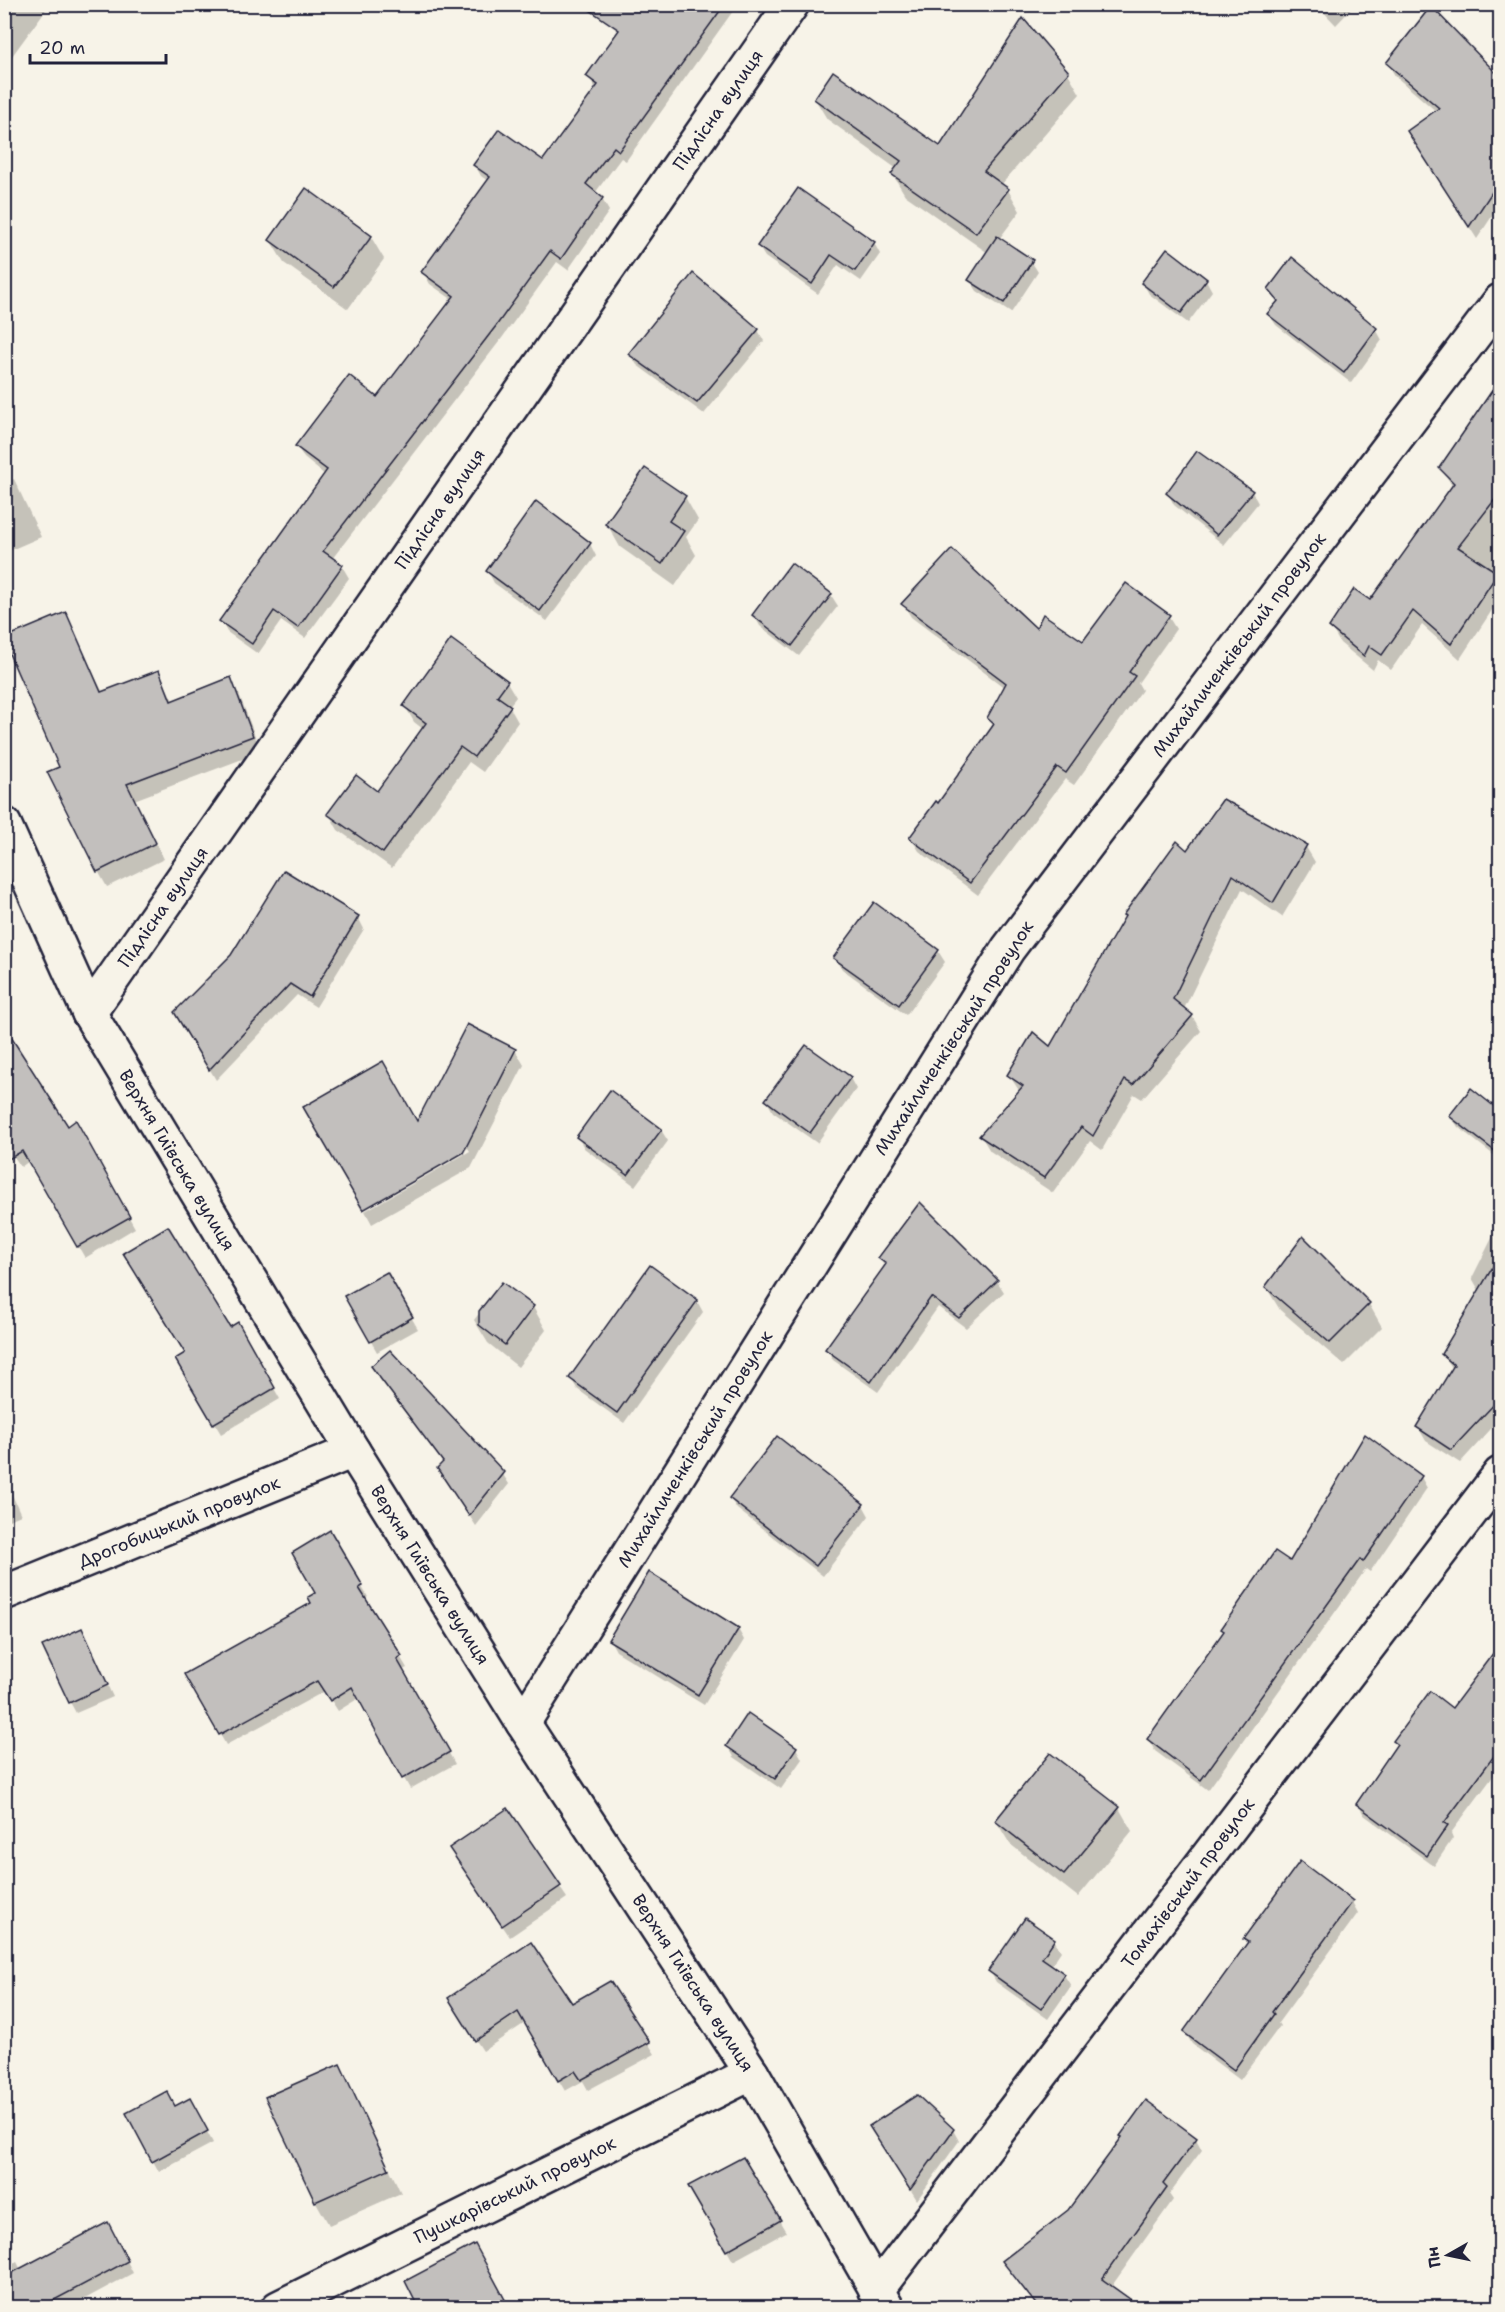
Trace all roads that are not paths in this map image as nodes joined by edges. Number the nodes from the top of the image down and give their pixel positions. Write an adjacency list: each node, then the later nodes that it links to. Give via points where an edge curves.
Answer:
1 (792, 4): 4 (street, Підлісна вулиця)
2 (1500, 301): 8 (street, Михайличенківський провулок, via 1008,949)
3 (4, 824): 4 (street, Верхня Гиївська вулиця)
4 (89, 1013): 5 (street, Верхня Гиївська вулиця)
5 (353, 1451): 7 (street, Дрогобицький провулок); 8 (street, Верхня Гиївська вулиця)
6 (1500, 1474): 10 (street, Томахівський провулок)
7 (4, 1593)
8 (523, 1724): 9 (street, Верхня Гиївська вулиця)
9 (752, 2073): 10 (street, Верхня Гиївська вулиця); 11 (street, Пушкарівський провулок)
10 (882, 2299)
11 (278, 2307)

